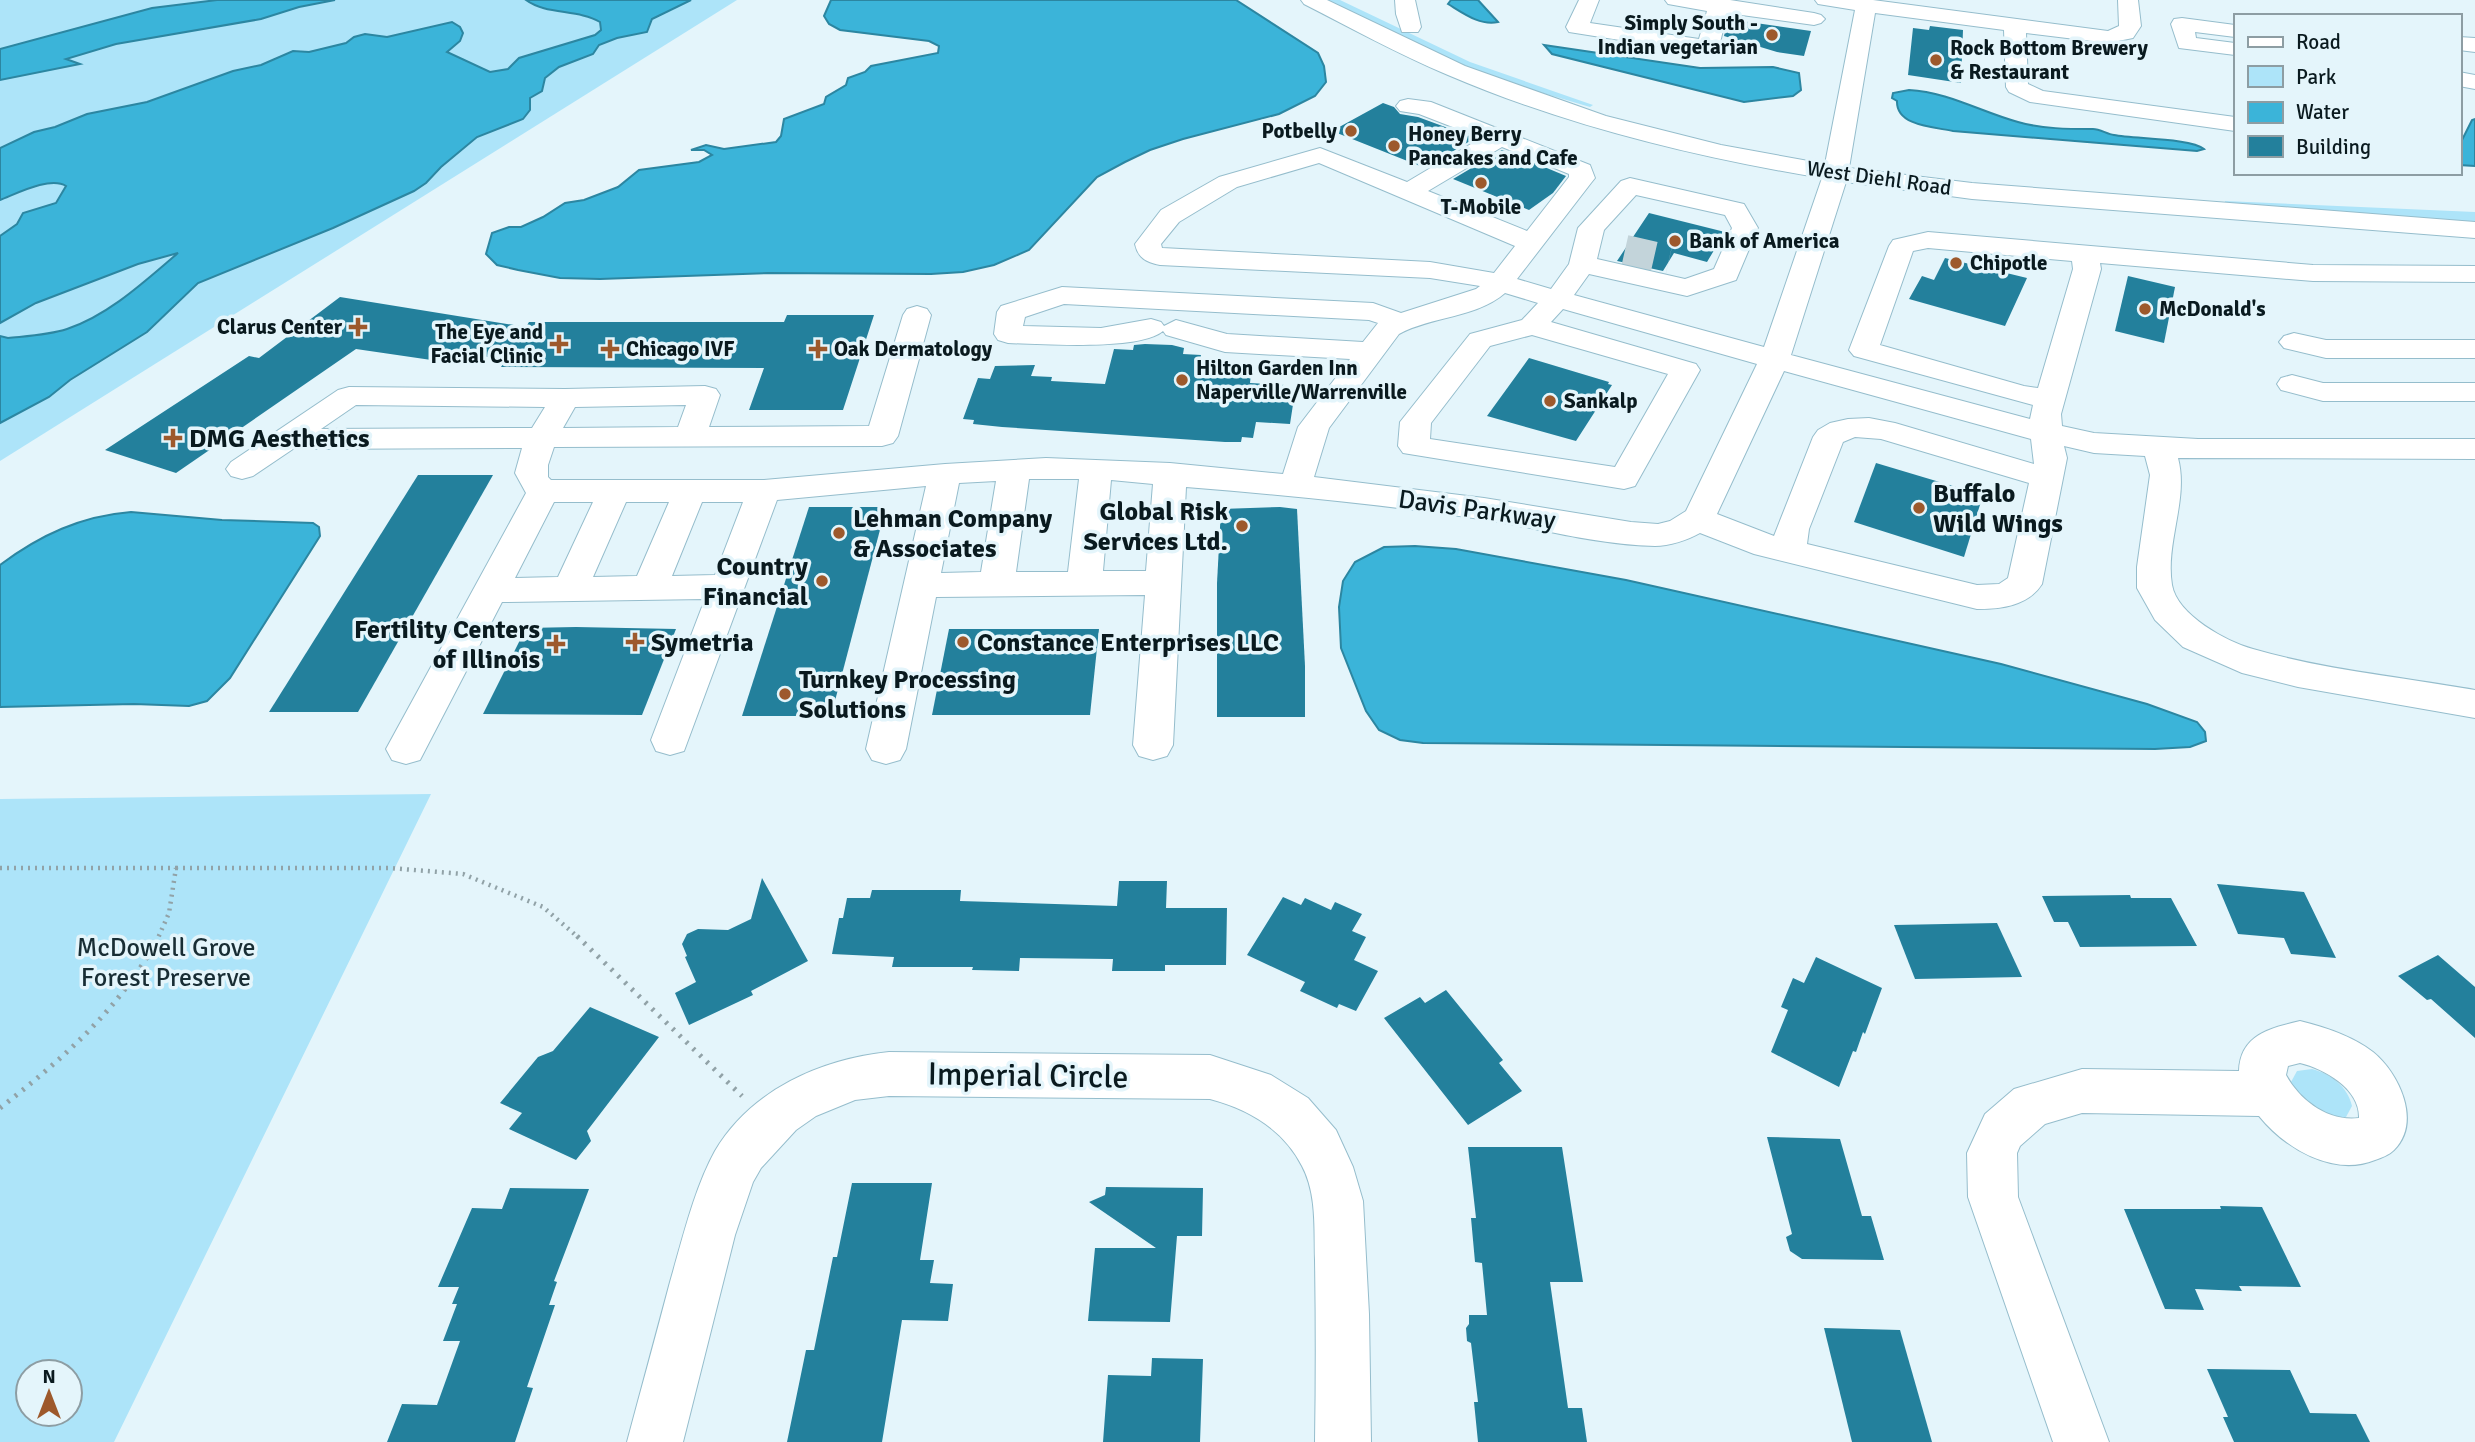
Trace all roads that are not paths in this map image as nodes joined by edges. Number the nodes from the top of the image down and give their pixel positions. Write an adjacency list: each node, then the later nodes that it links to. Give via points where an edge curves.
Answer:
1 (1311, 0): 19 (street, West Diehl Road, via 1451,68 1535,100 1707,149)
2 (1354, 0): 13 (street, West Diehl Road)
3 (1405, 0): 13 (street)
4 (1589, 0): 8 (street, via 1577,27 1708,47)
5 (1675, 0): 8 (street)
6 (1825, 0): 9 (street)
7 (2128, 0): 10 (street); 12 (street, via 2130,26 2115,36)
8 (1719, 3): 11 (street)
9 (1866, 6): 12 (street); 19 (street)
10 (2234, 14)
11 (1814, 19)
12 (2015, 25): 17 (street, via 2017,87 2024,93)
13 (1410, 27): 19 (street, West Diehl Road, via 1574,93)
14 (2234, 31): 15 (street, via 2182,24 2187,43)
15 (2234, 50)
16 (1408, 106): 18 (street, via 1423,107)
17 (2234, 124)
18 (1500, 137): 20 (street); 23 (street, via 1581,170 1582,178)
19 (1838, 164): 21 (street, West Diehl Road); 22 (street, West Diehl Road, via 1902,184); 38 (street)
20 (1408, 192): 23 (street); 30 (street, via 1320,155 1228,182 1170,216 1148,244 1150,252 1160,257 1430,270)
21 (2448, 204)
22 (2475, 230)
23 (1532, 243): 30 (street)
24 (1625, 250): 25 (street)
25 (1585, 253): 28 (street, via 1687,288); 28 (street, via 1591,229 1630,186 1735,209 1745,228); 31 (street)
26 (2085, 254): 29 (street, via 2313,273); 42 (street, via 2087,269); 42 (street, via 1928,240 1902,246 1864,350 2022,395)
27 (1670, 260): 28 (street)
28 (1726, 274)
29 (2475, 274)
30 (1501, 282): 31 (street); 33 (street, via 1466,303)
31 (1558, 298): 34 (street); 38 (street)
32 (917, 314): 44 (street)
33 (1400, 322): 37 (street); 37 (street, via 1373,312 1062,295 1012,312 1008,334 1101,337 1163,329 1225,344)
34 (1532, 326): 50 (street, via 1480,340 1416,422 1414,446); 50 (street, via 1685,370 1624,479)
35 (2294, 342): 36 (street, via 2326,349)
36 (2475, 349)
37 (1369, 351): 58 (street, via 1314,427)
38 (1775, 358): 43 (street); 64 (street)
39 (2292, 384): 40 (street, via 2323,392)
40 (2475, 392)
41 (565, 398): 45 (street, via 705,395); 46 (street); 47 (street, via 349,396)
42 (2050, 398): 43 (street)
43 (2046, 434): 48 (street); 56 (street, via 2051,458)
44 (882, 436): 45 (street); 57 (street)
45 (690, 437): 46 (street)
46 (544, 438): 47 (street); 59 (street, via 531,472)
47 (287, 439): 51 (street)
48 (2159, 448): 49 (street); 74 (street, via 2166,475 2155,588 2168,611 2196,638 2242,660)
49 (2475, 449)
50 (1500, 461): 63 (street)
51 (242, 469)
52 (1014, 469): 53 (street, Davis Parkway); 55 (street, Davis Parkway); 68 (street)
53 (1096, 469): 54 (street, Davis Parkway); 66 (street)
54 (1170, 473): 58 (street, Davis Parkway); 67 (street)
55 (945, 474): 57 (street, Davis Parkway); 69 (street)
56 (2047, 478): 65 (street, via 1884,430 1837,431 1829,437 1791,529); 65 (street, via 2024,584 1999,597 1977,597)
57 (881, 480): 62 (street, Davis Parkway)
58 (1295, 485): 63 (street, Davis Parkway)
59 (543, 491): 60 (street, Davis Parkway); 73 (street)
60 (614, 491): 61 (street, Davis Parkway); 72 (street)
61 (690, 491): 62 (street, Davis Parkway); 71 (street)
62 (764, 491): 70 (street)
63 (1484, 509): 64 (street, Davis Parkway, via 1658,535 1680,530)
64 (1698, 519): 65 (street)
65 (1788, 551)
66 (1084, 583): 67 (street); 68 (street)
67 (1162, 583): 76 (street)
68 (997, 584): 69 (street)
69 (921, 585): 78 (street)
70 (728, 587): 71 (street); 75 (street)
71 (649, 588): 72 (street)
72 (569, 589): 73 (street)
73 (491, 590): 77 (street)
74 (2475, 704)
75 (670, 740)
76 (1153, 745)
77 (406, 749)
78 (886, 749)
79 (2269, 1094): 82 (street, via 2082,1091 2031,1105 2002,1130 1992,1153 1993,1197)
80 (655, 1442): 81 (street, Imperial Circle, via 709,1235 732,1170 744,1151 799,1100 853,1078 889,1074 1210,1077 1242,1084 1286,1108 1320,1148 1336,1192)
81 (1343, 1442)
82 (2081, 1442)

